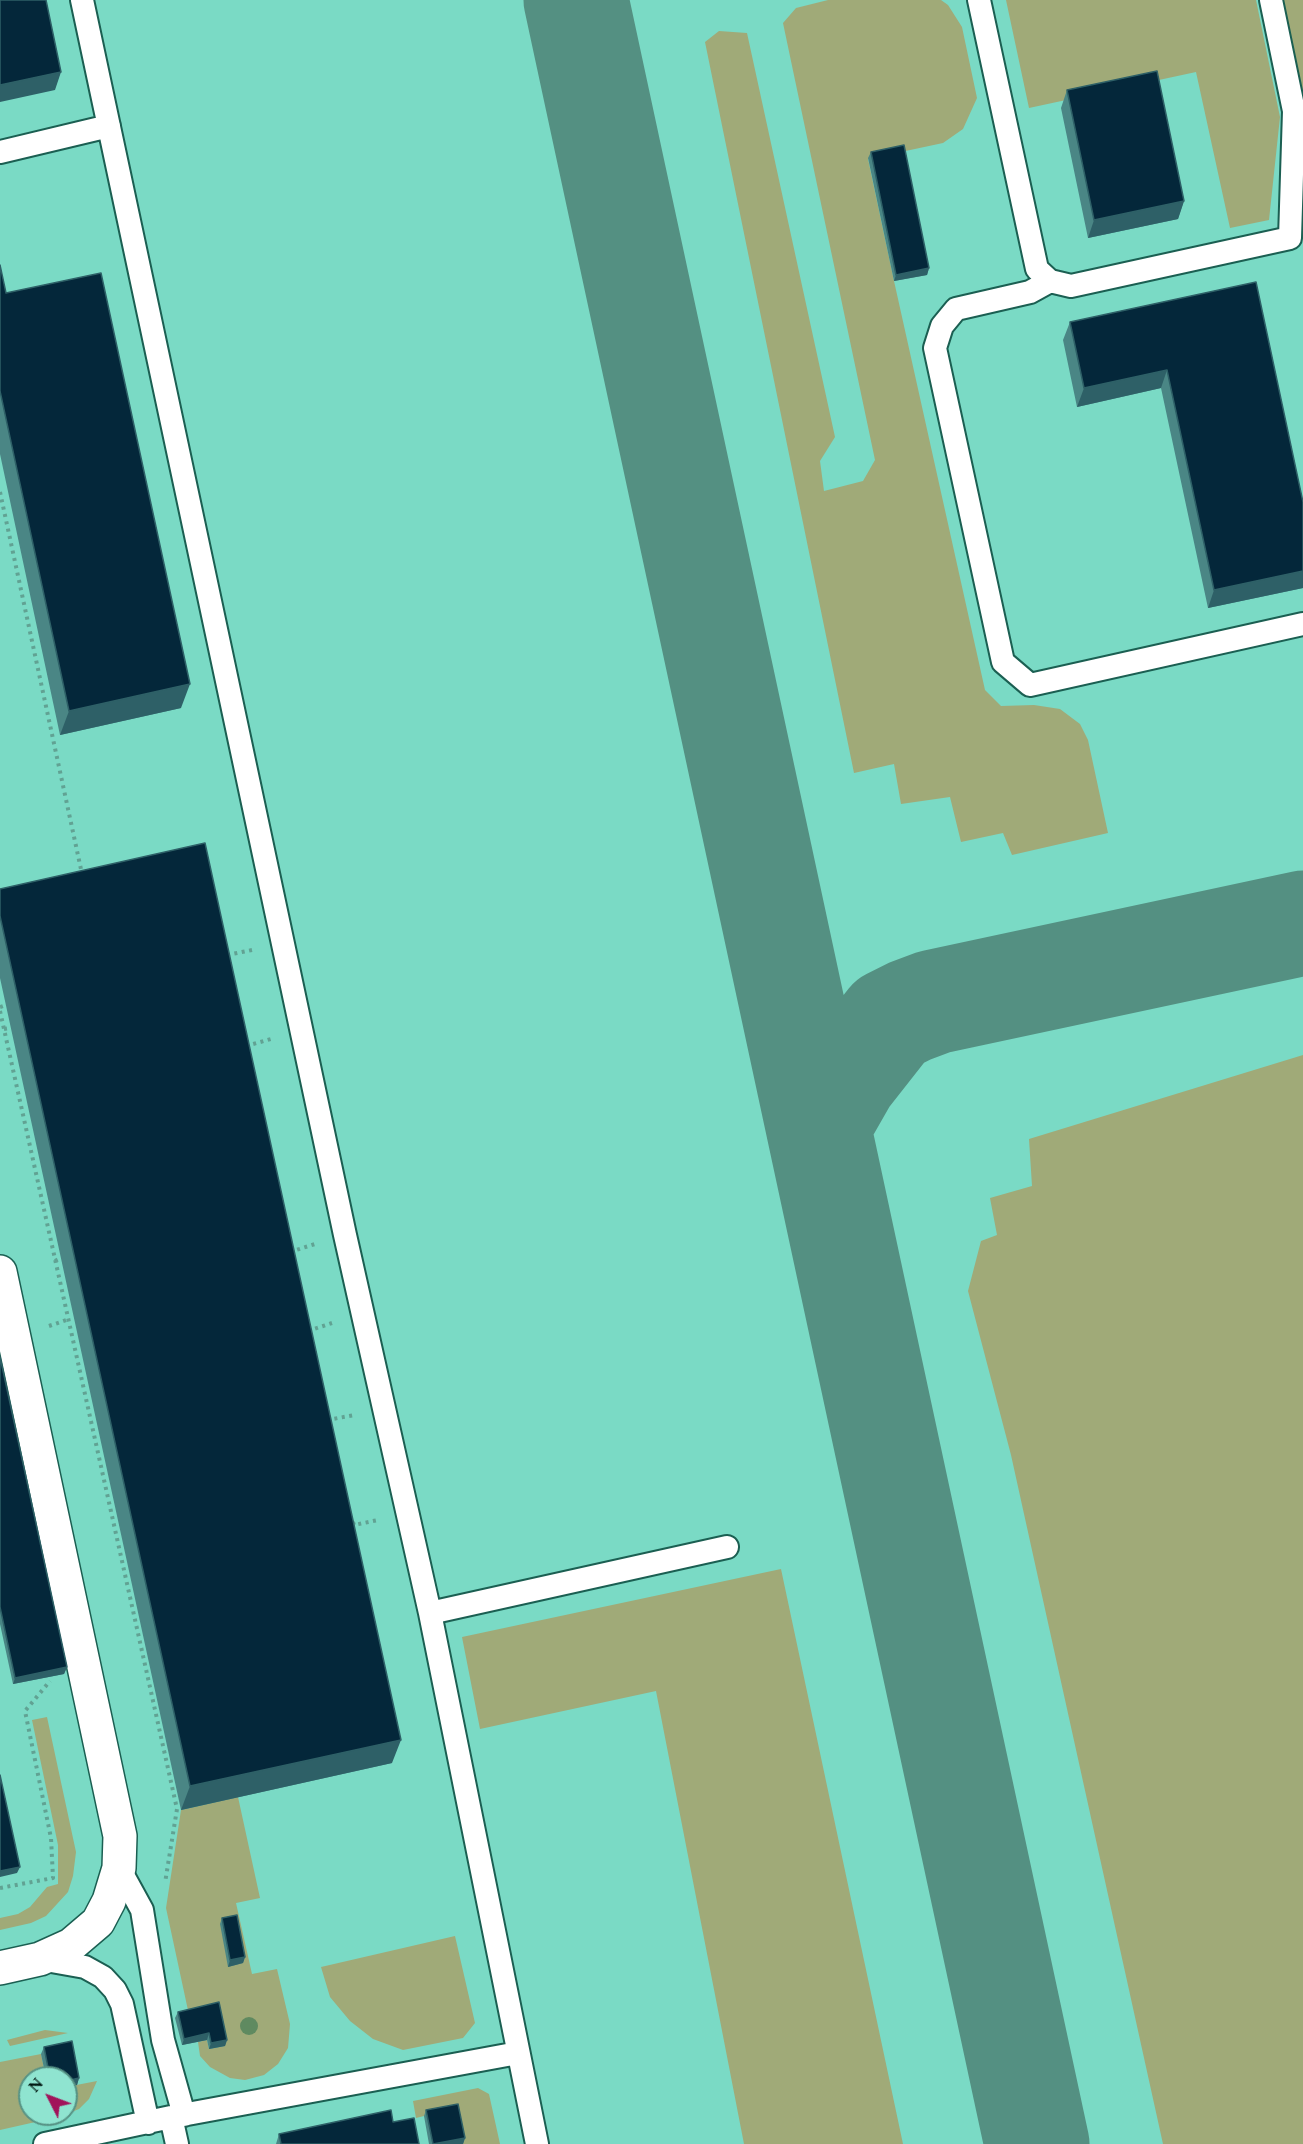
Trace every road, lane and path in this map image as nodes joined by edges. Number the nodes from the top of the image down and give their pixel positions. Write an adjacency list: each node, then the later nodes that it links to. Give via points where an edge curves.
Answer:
1 (82, 0): 4 (lane)
2 (979, 0): 7 (lane, via 1037,269)
3 (1271, 0): 6 (lane, via 1294,111)
4 (109, 126): 5 (lane); 30 (lane)
5 (0, 152)
6 (1297, 237): 7 (lane, via 1071,286)
7 (1050, 281): 9 (lane, via 1030,292 956,309 942,326 935,348 1003,662 1030,685)
8 (0, 492): 10 (path)
9 (1303, 624)
10 (83, 882)
11 (229, 955): 12 (path)
12 (232, 966)
13 (6, 1005): 14 (path)
14 (0, 1009): 16 (path)
15 (11, 1028): 16 (path)
16 (4, 1029): 21 (path)
17 (249, 1045): 18 (path)
18 (251, 1056)
19 (291, 1239): 22 (path)
20 (61, 1258): 21 (path)
21 (55, 1261): 29 (path)
22 (297, 1262)
23 (0, 1272): 35 (street, via 120,1836)
24 (309, 1319): 25 (path)
25 (314, 1341)
26 (328, 1408): 27 (path)
27 (333, 1430)
28 (114, 1501): 29 (path)
29 (109, 1502): 36 (path, via 177,1809)
30 (408, 1514): 31 (path, via 354,1526); 33 (lane)
31 (351, 1515)
32 (727, 1548): 33 (lane)
33 (430, 1613): 40 (lane)
34 (54, 1675): 37 (path, via 25,1711 51,1838 53,1878)
35 (119, 1868): 38 (street, via 98,1922 71,1945); 41 (lane, via 142,1910)
36 (165, 1887)
37 (0, 1888)
38 (40, 1959): 39 (street); 42 (lane, via 86,1967 115,1990 122,2004)
39 (0, 1968)
40 (518, 2053): 41 (lane); 45 (lane)
41 (178, 2116): 42 (lane); 44 (lane)
42 (148, 2123): 43 (lane)
43 (45, 2144)
44 (177, 2144)
45 (537, 2144)

